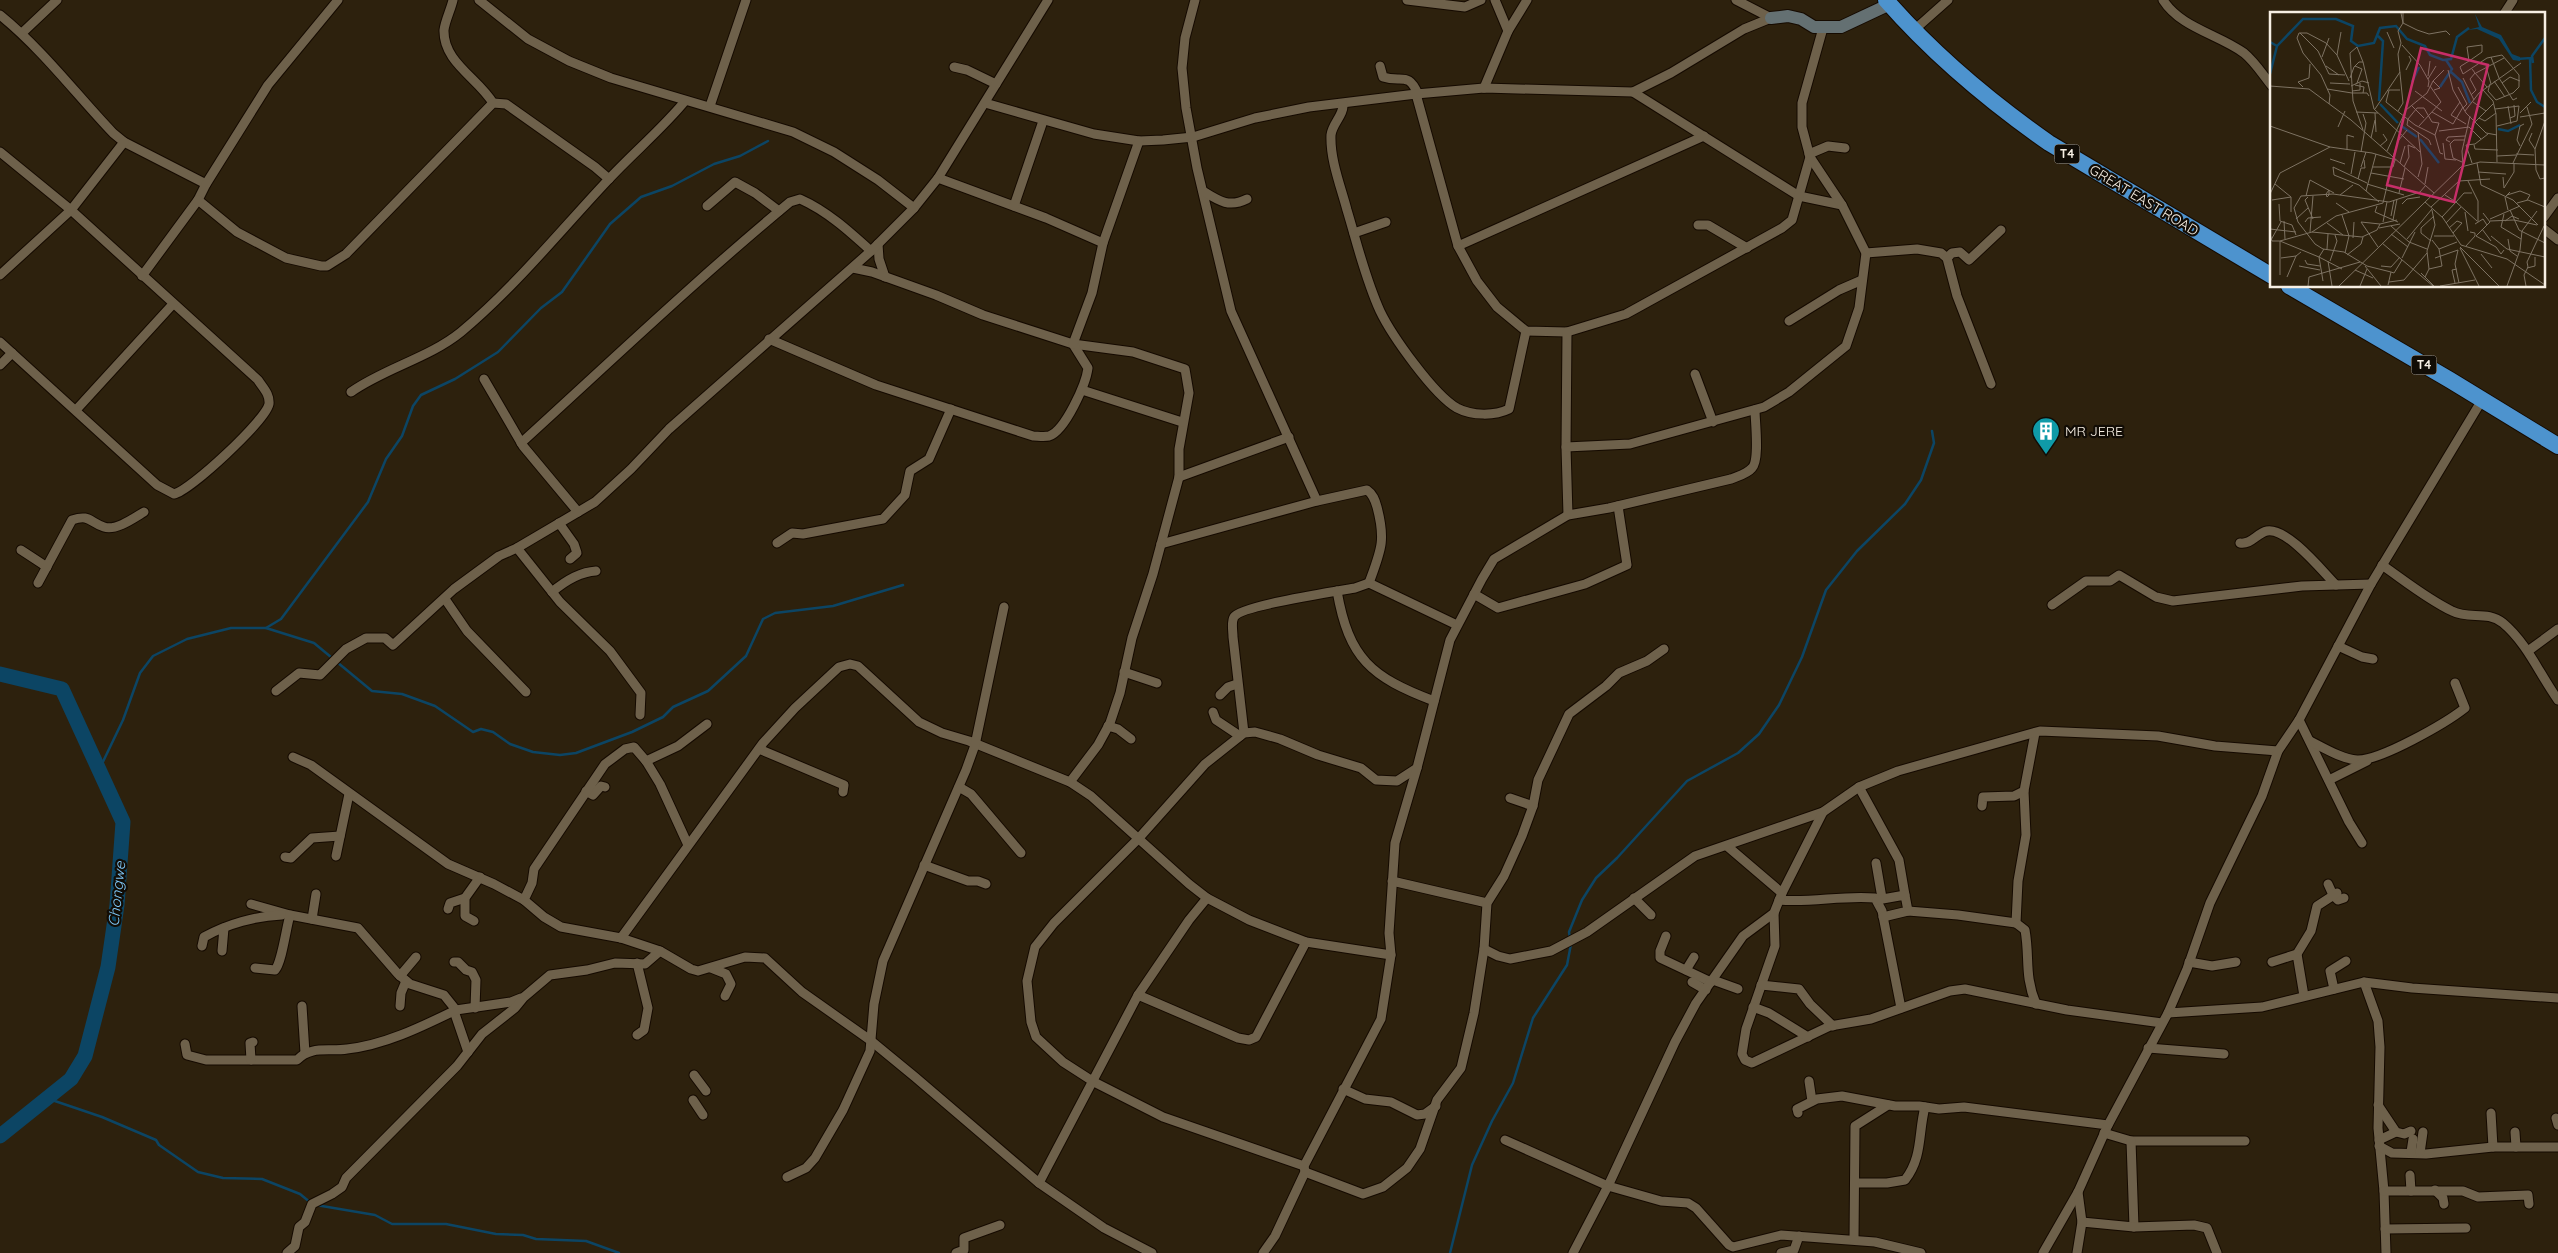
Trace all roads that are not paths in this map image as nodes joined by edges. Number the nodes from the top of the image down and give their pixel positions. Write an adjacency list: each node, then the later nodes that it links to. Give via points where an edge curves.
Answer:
1 (57, 0): 23 (street)
2 (338, 0): 46 (street, via 268,85)
3 (453, 0): 32 (street, via 444,30 452,59 484,89)
4 (479, 0): 31 (street, via 528,38 569,61)
5 (746, 0): 35 (street)
6 (1048, 0): 26 (street)
7 (1195, 0): 38 (street, via 1185,38 1182,68)
8 (1407, 0): 9 (street, via 1465,7)
9 (1481, 0)
10 (1495, 0): 21 (street)
11 (1527, 0): 21 (street)
12 (1736, 0): 19 (street)
13 (1948, 0): 22 (street)
14 (2162, 0): 27 (street, via 2169,10 2244,54)
15 (2513, 0): 17 (street)
16 (1888, 2): 20 (street, via 1841,27); 22 (highway, GREAT EAST ROAD / T4)
17 (2505, 12)
18 (0, 15): 23 (street)
19 (1771, 18): 20 (street, via 1788,16); 29 (street, via 1744,29)
20 (1823, 28): 43 (street, via 1802,103 1802,127)
21 (1508, 31): 28 (street)
22 (1913, 31): 74 (highway, GREAT EAST ROAD / T4, via 1976,89 2049,143)
23 (22, 33): 40 (street, via 113,134)
24 (1380, 66): 30 (street, via 1383,78 1407,79 1414,84)
25 (954, 67): 26 (street)
26 (996, 84): 33 (street)
27 (2270, 84)
28 (1484, 88): 29 (street); 30 (street)
29 (1634, 92): 37 (street)
30 (1417, 94): 34 (street); 67 (street)
31 (685, 101): 35 (street); 45 (street)
32 (493, 103): 45 (street, via 506,104); 51 (street, via 346,254 327,266 286,258 236,232)
33 (985, 103): 36 (street); 44 (street)
34 (1343, 104): 38 (street, via 1255,118); 63 (street, via 1331,134 1337,175)
35 (710, 106): 55 (street, via 793,132 834,152)
36 (1043, 121): 39 (street, via 1094,134); 54 (street)
37 (1704, 136): 48 (street); 67 (street)
38 (1193, 138): 39 (street); 47 (street)
39 (1139, 140): 65 (street)
40 (124, 142): 46 (street); 56 (street)
41 (1846, 148): 43 (street, via 1828,146)
42 (0, 152): 56 (street)
43 (1810, 155): 48 (street); 52 (street)
44 (938, 178): 54 (street); 55 (street)
45 (609, 179): 92 (street, via 535,262 460,333 369,379)
46 (206, 184): 51 (street)
47 (1203, 191): 50 (street, via 1222,203); 99 (street, via 1231,311)
48 (1799, 196): 52 (street); 68 (street, via 1792,220)
49 (2558, 198): 58 (street)
50 (1247, 199)
51 (198, 200): 75 (street)
52 (1842, 205): 70 (street)
53 (707, 206): 57 (street, via 735,182)
54 (1014, 206): 65 (street)
55 (914, 208): 66 (street)
56 (71, 210): 73 (street); 75 (street)
57 (779, 211): 69 (street, via 800,198 814,204); 100 (street, via 702,276)
58 (2546, 214)
59 (1386, 222): 63 (street)
60 (1698, 225): 68 (street, via 1708,224)
61 (2001, 230): 71 (street, via 1969,260 1960,252)
62 (2546, 231): 64 (street)
63 (1354, 233): 81 (street, via 1380,312 1429,381 1456,408 1479,414 1499,414 1508,409)
64 (2558, 240)
65 (1103, 243): 85 (street, via 1092,293)
66 (878, 244): 69 (street); 76 (street)
67 (1458, 246): 81 (street, via 1498,307)
68 (1747, 248): 82 (street, via 1626,314)
69 (871, 251): 72 (street)
70 (1866, 253): 71 (street, via 1917,249 1942,253); 77 (street)
71 (1948, 258): 90 (street, via 1957,296)
72 (853, 268): 76 (street); 83 (street)
73 (0, 275)
74 (2270, 275)
75 (142, 276): 79 (street)
76 (885, 277): 85 (street, via 983,315)
77 (1862, 280): 80 (street, via 1839,290); 96 (street, via 1859,308 1846,346 1773,404)
78 (2292, 288): 93 (highway, T4)
79 (173, 304): 95 (street); 95 (street, via 258,380 268,394 266,413 207,472 185,490 174,494 157,485)
80 (1789, 321)
81 (1526, 331): 82 (street)
82 (1567, 332): 102 (street)
83 (769, 339): 94 (street, via 876,385); 107 (street, via 669,429 632,469 595,502)
84 (0, 342): 86 (street)
85 (1073, 344): 91 (street, via 1088,368); 97 (street, via 1132,352 1185,369 1189,393)
86 (12, 353): 87 (street); 95 (street)
87 (0, 365)
88 (1695, 374): 98 (street)
89 (484, 378): 100 (street)
90 (1991, 384)
91 (1082, 390): 94 (street, via 1060,428 1049,436 1033,436); 97 (street)
92 (351, 392)
93 (2482, 400): 101 (highway, T4); 116 (street)
94 (950, 409): 110 (street, via 929,459 910,471 905,495 883,519 792,534)
95 (76, 410)
96 (1755, 410): 98 (street); 105 (street, via 1756,458 1747,472 1731,479)
97 (1182, 422): 103 (street)
98 (1713, 422): 102 (street, via 1630,444)
99 (1289, 437): 103 (street); 104 (street)
100 (522, 443): 107 (street)
101 (2558, 446)
102 (1566, 447): 108 (street)
103 (1179, 477): 112 (street)
104 (1317, 501): 112 (street); 120 (street, via 1360,491 1371,493 1383,539)
105 (1618, 506): 108 (street); 125 (street, via 1628,565 1585,584 1498,608)
106 (144, 512): 117 (street, via 114,527 105,528 87,517 72,520)
107 (578, 512): 109 (street)
108 (1568, 515): 125 (street, via 1494,559)
109 (559, 523): 113 (street); 115 (street, via 577,553)
110 (777, 543)
111 (2240, 543): 122 (street, via 2245,544 2267,531 2276,532 2292,541)
112 (1161, 544): 135 (street)
113 (517, 548): 124 (street); 126 (street, via 499,556)
114 (21, 550): 117 (street)
115 (570, 559)
116 (2382, 565): 121 (street); 133 (street, via 2452,611 2494,617 2504,623)
117 (47, 567): 119 (street)
118 (596, 571): 124 (street, via 566,580)
119 (38, 582)
120 (1370, 582): 123 (street); 129 (street)
121 (2371, 584): 122 (street); 131 (street)
122 (2336, 585): 127 (street, via 2173,601 2156,597 2119,575 2110,581 2086,581)
123 (1337, 591): 138 (street, via 1262,606 1235,616 1233,637); 143 (street, via 1342,622 1352,645 1367,665 1402,689)
124 (552, 592): 145 (street, via 610,651 641,693)
125 (1474, 594): 129 (street)
126 (444, 599): 139 (street, via 393,645 385,638 366,638 342,651 320,675 299,673); 140 (street, via 467,631)
127 (2052, 605)
128 (1004, 607): 153 (street)
129 (1457, 625): 143 (street)
130 (2558, 629): 133 (street)
131 (2338, 646): 134 (street); 146 (street)
132 (1664, 649): 170 (street, via 1619,672 1570,714 1538,780)
133 (2528, 651): 142 (street)
134 (2373, 659)
135 (1124, 672): 136 (street); 148 (street)
136 (1157, 683)
137 (2455, 683): 157 (street, via 2465,708 2448,721)
138 (1237, 684): 141 (street); 150 (street)
139 (276, 691)
140 (526, 692)
141 (1220, 695)
142 (2558, 700)
143 (1434, 701): 159 (street)
144 (1213, 712): 150 (street, via 1219,722)
145 (640, 715)
146 (2299, 720): 152 (street); 155 (street)
147 (707, 724): 158 (street, via 678,746)
148 (1108, 726): 151 (street); 161 (street)
149 (2034, 733): 155 (street, via 2060,731 2158,736); 164 (street, via 1898,770); 166 (street)
150 (1242, 734): 159 (street, via 1255,732 1280,739 1361,768 1376,780 1397,781); 174 (street, via 1205,764)
151 (1131, 739)
152 (2310, 741): 157 (street, via 2355,760); 160 (street)
153 (976, 744): 154 (street, via 942,734 919,722 858,666 850,664 839,666 795,708); 161 (street); 163 (street)
154 (759, 749): 167 (street, via 844,785); 176 (street)
155 (2278, 752): 220 (street, via 2262,796 2210,903)
156 (293, 757): 168 (street, via 311,765)
157 (2372, 758): 160 (street)
158 (646, 761): 165 (street, via 634,748 625,749 605,764); 176 (street)
159 (1417, 768): 184 (street, via 1394,843)
160 (2329, 780): 175 (street)
161 (1070, 782): 174 (street)
162 (605, 787): 165 (street, via 600,786 593,795)
163 (959, 787): 178 (street, via 971,794); 182 (street)
164 (1860, 787): 172 (street); 188 (street, via 1899,860)
165 (586, 791): 194 (street, via 534,869)
166 (2024, 791): 171 (street, via 2014,796 1983,797); 205 (street, via 2026,835 2018,881)
167 (844, 792)
168 (349, 794): 173 (street); 183 (street, via 448,864)
169 (1510, 798): 170 (street)
170 (1533, 806): 195 (street, via 1504,876)
171 (1982, 806)
172 (1824, 812): 177 (street); 189 (street)
173 (340, 836): 179 (street); 180 (street, via 312,838 291,858)
174 (1139, 838): 191 (street); 261 (street, via 1054,923 1035,947 1027,981 1031,1022 1036,1037 1063,1062)
175 (2362, 843)
176 (688, 845): 208 (street)
177 (1727, 846): 189 (street); 192 (street, via 1695,856)
178 (1021, 853)
179 (336, 856)
180 (286, 857)
181 (1876, 863): 193 (street)
182 (924, 865): 185 (street); 251 (street, via 883,961)
183 (480, 877): 190 (street); 194 (street)
184 (1392, 881): 195 (street); 214 (street)
185 (986, 884)
186 (2328, 884): 215 (street, via 2338,896 2317,906 2311,931)
187 (316, 894): 203 (street)
188 (1905, 895): 193 (street); 198 (street)
189 (1780, 896): 193 (street, via 1794,902 1854,896); 199 (street)
190 (465, 898): 197 (street, via 450,903); 204 (street, via 465,916)
191 (1207, 898): 209 (street, via 1249,920); 234 (street)
192 (1634, 898): 201 (street); 211 (street, via 1587,932 1551,951 1510,959)
193 (1880, 899): 202 (street)
194 (524, 900): 208 (street, via 561,927)
195 (1487, 903): 211 (street)
196 (251, 904): 200 (street)
197 (448, 909)
198 (1908, 911): 202 (street); 205 (street)
199 (1774, 913): 230 (street, via 1743,936); 231 (street, via 1775,946)
200 (288, 915): 203 (street); 206 (street, via 273,915); 224 (street, via 280,965 275,970)
201 (1651, 915)
202 (1883, 917): 244 (street)
203 (312, 919): 227 (street, via 358,928)
204 (474, 922)
205 (2016, 923): 239 (street, via 2025,930 2026,969)
206 (224, 928): 210 (street, via 204,937); 212 (street)
207 (1666, 936): 226 (street, via 1660,958)
208 (621, 938): 213 (street)
209 (1306, 942): 214 (street); 234 (street, via 1256,1037 1249,1040)
210 (202, 946)
211 (1484, 949): 268 (street, via 1474,1014 1461,1068)
212 (222, 951)
213 (660, 951): 223 (street, via 645,964); 225 (street, via 690,969)
214 (1391, 954): 262 (street, via 1381,1019)
215 (2297, 954): 222 (street); 236 (street)
216 (416, 957): 227 (street)
217 (1694, 957): 226 (street)
218 (2346, 961): 233 (street, via 2330,971)
219 (454, 962): 242 (street, via 472,972 476,980)
220 (2190, 962): 221 (street, via 2212,966); 246 (street)
221 (2236, 962)
222 (2272, 962)
223 (637, 963): 237 (street, via 615,963 550,975); 249 (street, via 648,1008 644,1030)
224 (256, 968)
225 (711, 968): 235 (street, via 726,974 731,984); 251 (street, via 745,957 765,958 802,992)
226 (1686, 970): 230 (street)
227 (403, 978): 241 (street); 245 (street, via 444,995)
228 (1692, 982): 230 (street)
229 (2364, 982): 233 (street); 238 (street); 267 (street, via 2378,1020)
230 (1710, 984): 232 (street); 290 (street, via 1675,1042)
231 (1761, 985): 243 (street); 248 (street, via 1799,989)
232 (1738, 989)
233 (2334, 989): 236 (street)
234 (1138, 995): 261 (street)
235 (726, 996)
236 (2304, 996): 246 (street, via 2262,1007)
237 (524, 997): 242 (street); 255 (street, via 482,1034)
238 (2558, 998)
239 (2036, 1004): 244 (street, via 1965,989); 247 (street)
240 (302, 1006): 256 (street)
241 (400, 1006)
242 (475, 1008): 245 (street)
243 (1754, 1008): 250 (street); 250 (street, via 1742,1054 1745,1060 1752,1063)
244 (1901, 1008): 248 (street, via 1871,1019)
245 (455, 1011): 255 (street); 256 (street, via 370,1045 316,1049)
246 (2168, 1013): 247 (street)
247 (2162, 1023): 254 (street)
248 (1833, 1026): 250 (street)
249 (637, 1035)
250 (1808, 1037)
251 (870, 1040): 287 (street, via 870,1051 834,1127 806,1168); 288 (street)
252 (253, 1042): 258 (street, via 250,1043)
253 (185, 1044): 258 (street, via 187,1055 206,1060)
254 (2148, 1048): 257 (street); 273 (street)
255 (468, 1052): 305 (street, via 346,1178 342,1187 312,1204 305,1222 299,1226 295,1246)
256 (305, 1053): 258 (street, via 297,1060)
257 (2224, 1054)
258 (250, 1060)
259 (694, 1075): 263 (street)
260 (1809, 1081): 265 (street)
261 (1094, 1082): 285 (street, via 1163,1117); 288 (street)
262 (1343, 1089): 268 (street, via 1365,1099 1391,1102 1418,1115); 285 (street)
263 (706, 1091)
264 (692, 1100): 272 (street)
265 (1812, 1101): 266 (street, via 1842,1096); 270 (street, via 1798,1109)
266 (1888, 1105): 269 (street); 289 (street, via 1855,1126)
267 (2378, 1105): 274 (street); 280 (street)
268 (1436, 1106): 285 (street, via 1420,1149 1407,1168 1378,1189 1363,1194)
269 (1925, 1107): 273 (street, via 1986,1109); 289 (street, via 1920,1148 1914,1168 1905,1180)
270 (1798, 1113)
271 (2490, 1113): 281 (street)
272 (703, 1115)
273 (2106, 1129): 278 (street); 293 (street)
274 (2396, 1132): 280 (street); 284 (street, via 2412,1135)
275 (2422, 1132): 284 (street)
276 (2515, 1132): 282 (street)
277 (1505, 1140): 290 (street)
278 (2131, 1141): 279 (street); 299 (street)
279 (2245, 1142)
280 (2379, 1143): 284 (street, via 2392,1154); 292 (street)
281 (2493, 1147): 282 (street); 284 (street)
282 (2516, 1147): 283 (street)
283 (2558, 1147)
284 (2415, 1152)
285 (1304, 1169): 308 (street, via 1275,1236)
286 (2410, 1175): 294 (street)
287 (787, 1177)
288 (1038, 1183): 307 (street, via 1104,1228)
289 (1854, 1183): 303 (street)
290 (1608, 1186): 304 (street, via 1661,1201 1688,1203); 309 (street)
291 (2435, 1190): 294 (street); 295 (street); 296 (street, via 2463,1191 2478,1196 2528,1194)
292 (2384, 1191): 294 (street); 301 (street)
293 (2078, 1192): 297 (street); 312 (street)
294 (2414, 1193)
295 (2444, 1204)
296 (2529, 1204)
297 (2082, 1222): 299 (street); 313 (street)
298 (1000, 1225): 306 (street, via 964,1238 964,1250)
299 (2134, 1226): 314 (street, via 2194,1225 2207,1228)
300 (2466, 1228): 301 (street)
301 (2384, 1229): 315 (street)
302 (1799, 1236): 303 (street); 304 (street, via 1781,1235); 310 (street, via 1794,1250)
303 (1854, 1239): 311 (street)
304 (1730, 1250)
305 (287, 1253)
306 (956, 1253)
307 (1152, 1253)
308 (1263, 1253)
309 (1573, 1253)
310 (1781, 1253)
311 (1921, 1253)
312 (2043, 1253)
313 (2077, 1253)
314 (2217, 1253)
315 (2386, 1253)

